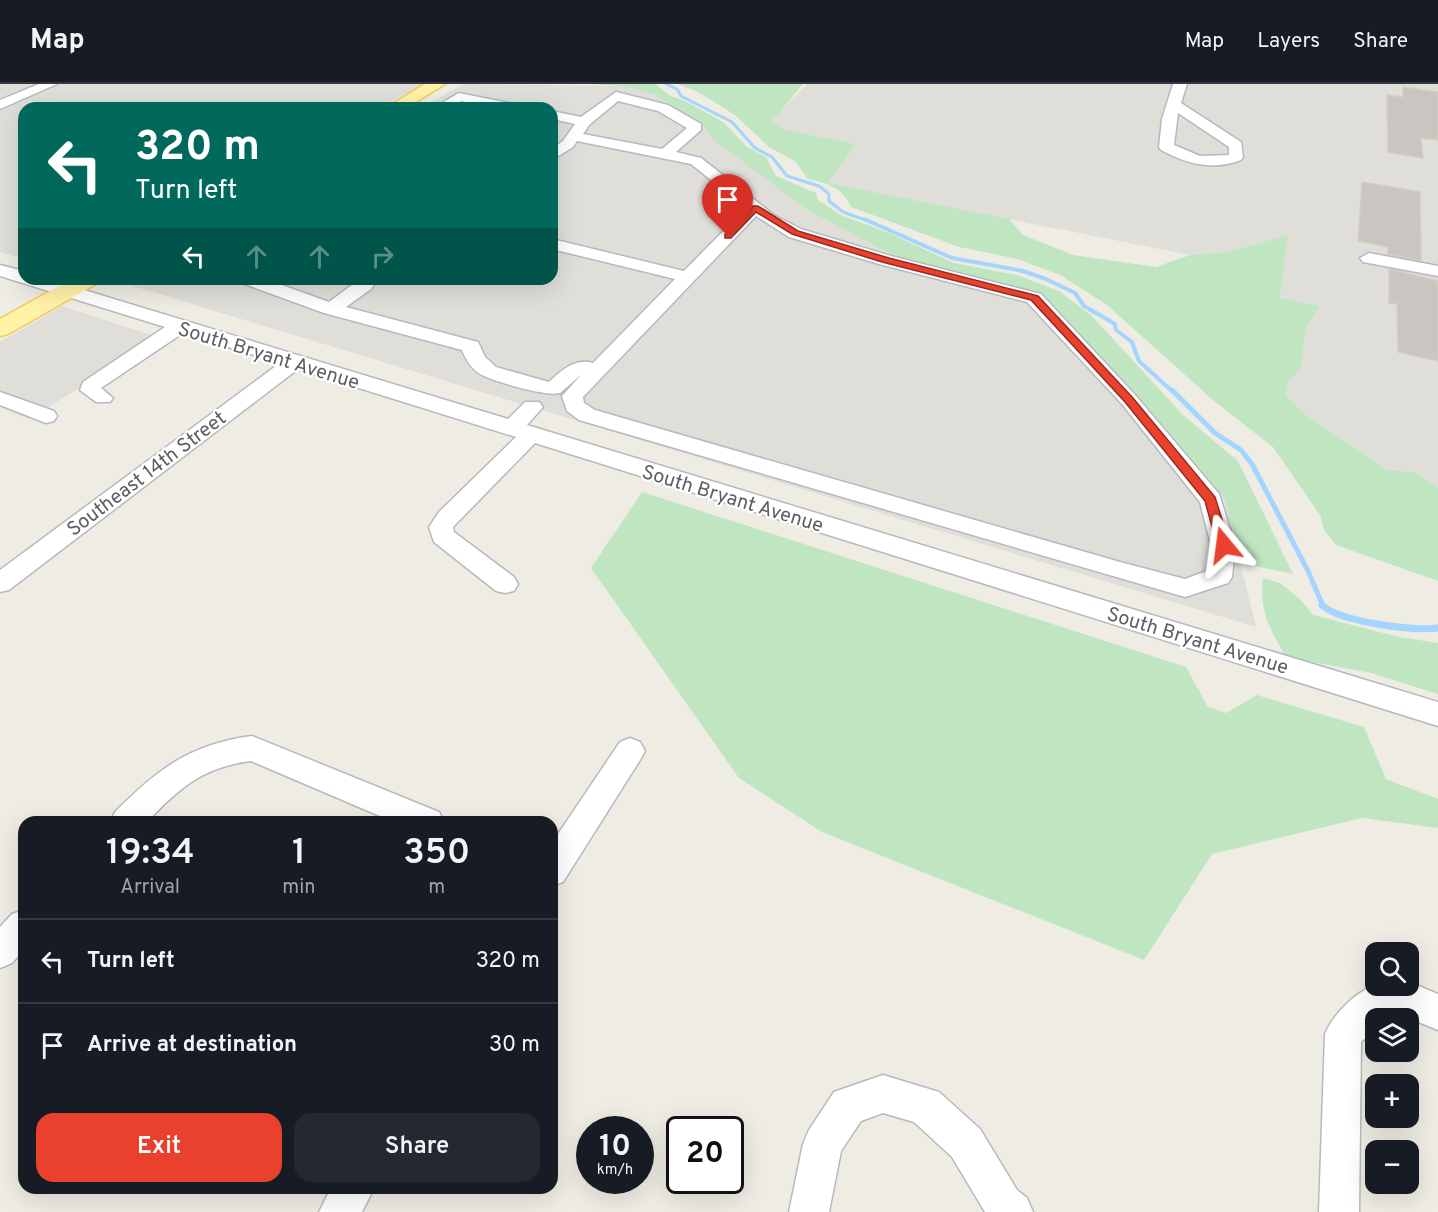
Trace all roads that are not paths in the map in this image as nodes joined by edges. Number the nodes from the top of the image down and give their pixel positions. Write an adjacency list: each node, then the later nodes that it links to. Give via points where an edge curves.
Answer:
1 (50, 84): 8 (street)
2 (437, 84): 4 (main road)
3 (1180, 84): 7 (street)
4 (408, 102)
5 (450, 102): 6 (street, via 459,97)
6 (484, 102)
7 (1174, 104): 7 (street, via 1236,145 1236,157 1206,162 1180,156 1166,147)
8 (0, 105)
9 (558, 119): 10 (street)
10 (579, 129): 11 (street); 12 (street); 12 (street, via 616,96 663,108 696,127)
11 (558, 150)
12 (665, 154): 13 (street, via 696,161)
13 (755, 208): 19 (street); 29 (street, via 795,233 1034,298 1129,400 1211,500 1224,545 1219,577 1185,588 1141,577 587,414 574,406 572,396)
14 (558, 246): 19 (street)
15 (1369, 258): 17 (street)
16 (0, 270): 18 (street)
17 (1438, 271)
18 (18, 276)
19 (688, 278): 29 (street)
20 (48, 285): 24 (street, South Bryant Avenue)
21 (77, 285): 24 (main road)
22 (265, 285): 25 (street)
23 (365, 285): 25 (street)
24 (66, 291): 26 (street, South Bryant Avenue); 27 (main road)
25 (331, 309): 29 (street, via 471,346 476,360 489,371 553,389 574,370)
26 (179, 327): 28 (street, South Bryant Avenue); 31 (street, via 90,386)
27 (0, 328)
28 (293, 363): 34 (street, South Bryant Avenue); 35 (street, Southeast 14th Street)
29 (601, 367)
30 (0, 398): 33 (street)
31 (103, 398)
32 (532, 407): 34 (street)
33 (46, 416)
34 (521, 432): 36 (street, via 441,527 442,536); 37 (street, South Bryant Avenue)
35 (0, 583)
36 (505, 584)
37 (1438, 714)
38 (630, 751): 41 (street)
39 (132, 816): 40 (street, via 172,776 229,750 252,748)
40 (414, 816)
41 (558, 862)
42 (18, 932): 43 (street)
43 (0, 951)
44 (1438, 1012): 49 (street, via 1416,1003 1377,1003 1343,1034)
45 (350, 1194): 46 (street)
46 (339, 1212)
47 (809, 1212): 48 (street, via 824,1144 848,1106 883,1094 925,1106 966,1143 1003,1204)
48 (1013, 1212)
49 (1339, 1212)

